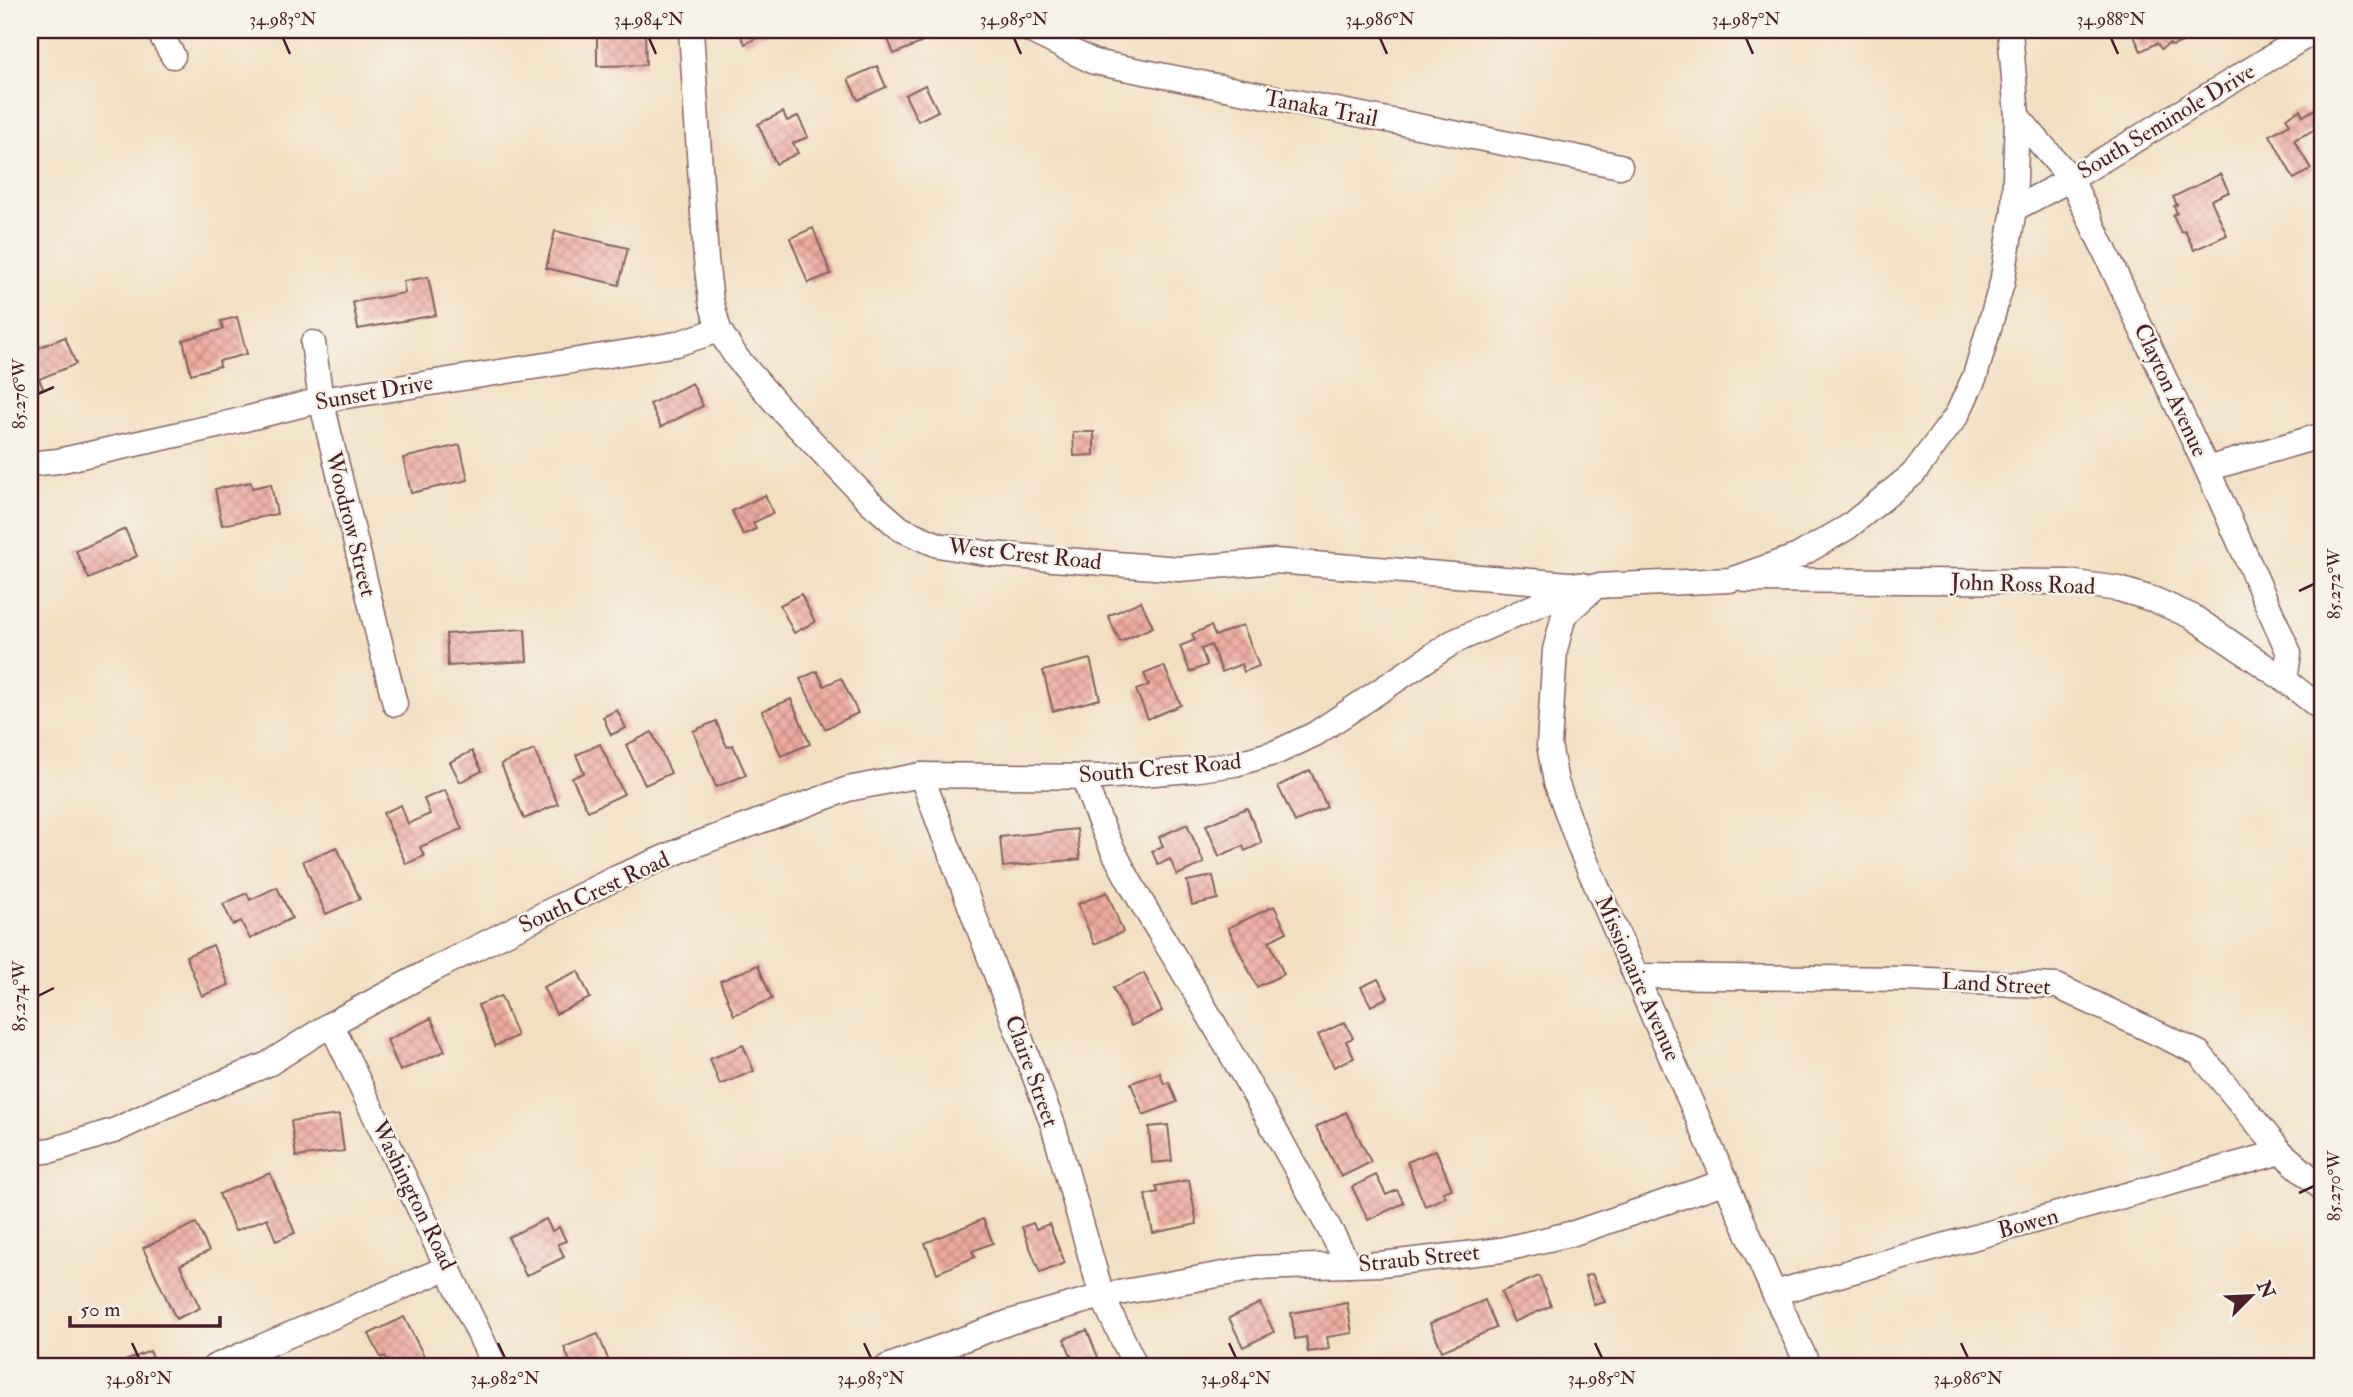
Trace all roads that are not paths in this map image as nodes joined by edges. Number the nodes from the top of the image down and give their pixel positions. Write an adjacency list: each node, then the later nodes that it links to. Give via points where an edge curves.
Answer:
1 (158, 30): 6 (street)
2 (691, 30): 11 (street, West Crest Road, via 706,260)
3 (1029, 30): 8 (street, Tanaka Trail, via 1094,62)
4 (2010, 30): 7 (street, South Crest Road)
5 (2316, 30): 9 (street, South Seminole Drive)
6 (173, 56)
7 (2017, 116): 9 (street, Clayton Avenue); 10 (street, South Crest Road)
8 (1620, 166)
9 (2071, 179): 10 (street, South Seminole Drive); 16 (street, Clayton Avenue)
10 (2014, 209): 17 (street, South Crest Road, via 2002,283 1975,376 1957,415 1934,448 1913,474 1849,527 1798,556)
11 (719, 330): 13 (street, Sunset Drive, via 676,344); 18 (street, West Crest Road, via 780,408 870,502 901,529 939,545 990,554 1179,569 1275,561)
12 (313, 343): 13 (street, Woodrow Street)
13 (321, 400): 15 (street, Sunset Drive, via 166,438); 20 (street, Woodrow Street)
14 (2323, 435): 16 (street)
15 (30, 464)
16 (2207, 469): 19 (street, Clayton Avenue, via 2289,653)
17 (1730, 580): 18 (street, South Crest Road); 19 (street, John Ross Road, via 2068,582 2119,589 2193,617)
18 (1596, 586): 23 (street, South Crest Road, via 1544,602 1453,642 1315,734 1277,752 1236,764); 24 (street, Missionaire Avenue, via 1564,615 1555,650 1549,745 1556,782 1580,848)
19 (2285, 680): 21 (street, John Ross Road)
20 (395, 704)
21 (2323, 710)
22 (921, 775): 23 (street, South Crest Road); 25 (street, South Crest Road, via 848,789 689,847 603,885); 33 (street, Claire Street, via 1053,1125)
23 (1084, 777): 30 (street, via 1094,811 1145,909 1272,1123)
24 (1637, 976): 27 (street, Land Street, via 2057,986 2199,1053); 28 (street, Missionaire Avenue)
25 (331, 1024): 26 (street, South Crest Road, via 268,1064 116,1130); 31 (street, Washington Road)
26 (30, 1153)
27 (2281, 1153): 29 (street, Land Street); 32 (street, Bowen)
28 (1727, 1181): 30 (street, Straub Street, via 1574,1233 1501,1250); 32 (street, Missionaire Avenue)
29 (2323, 1189)
30 (1349, 1265): 33 (street, Straub Street, via 1256,1268)
31 (449, 1267): 34 (street); 35 (street, Washington Road)
32 (1774, 1293): 38 (street, Missionaire Avenue)
33 (1102, 1296): 36 (street, Straub Street, via 1010,1322); 37 (street, Claire Street)
34 (214, 1367)
35 (495, 1367)
36 (887, 1367)
37 (1136, 1367)
38 (1809, 1367)

